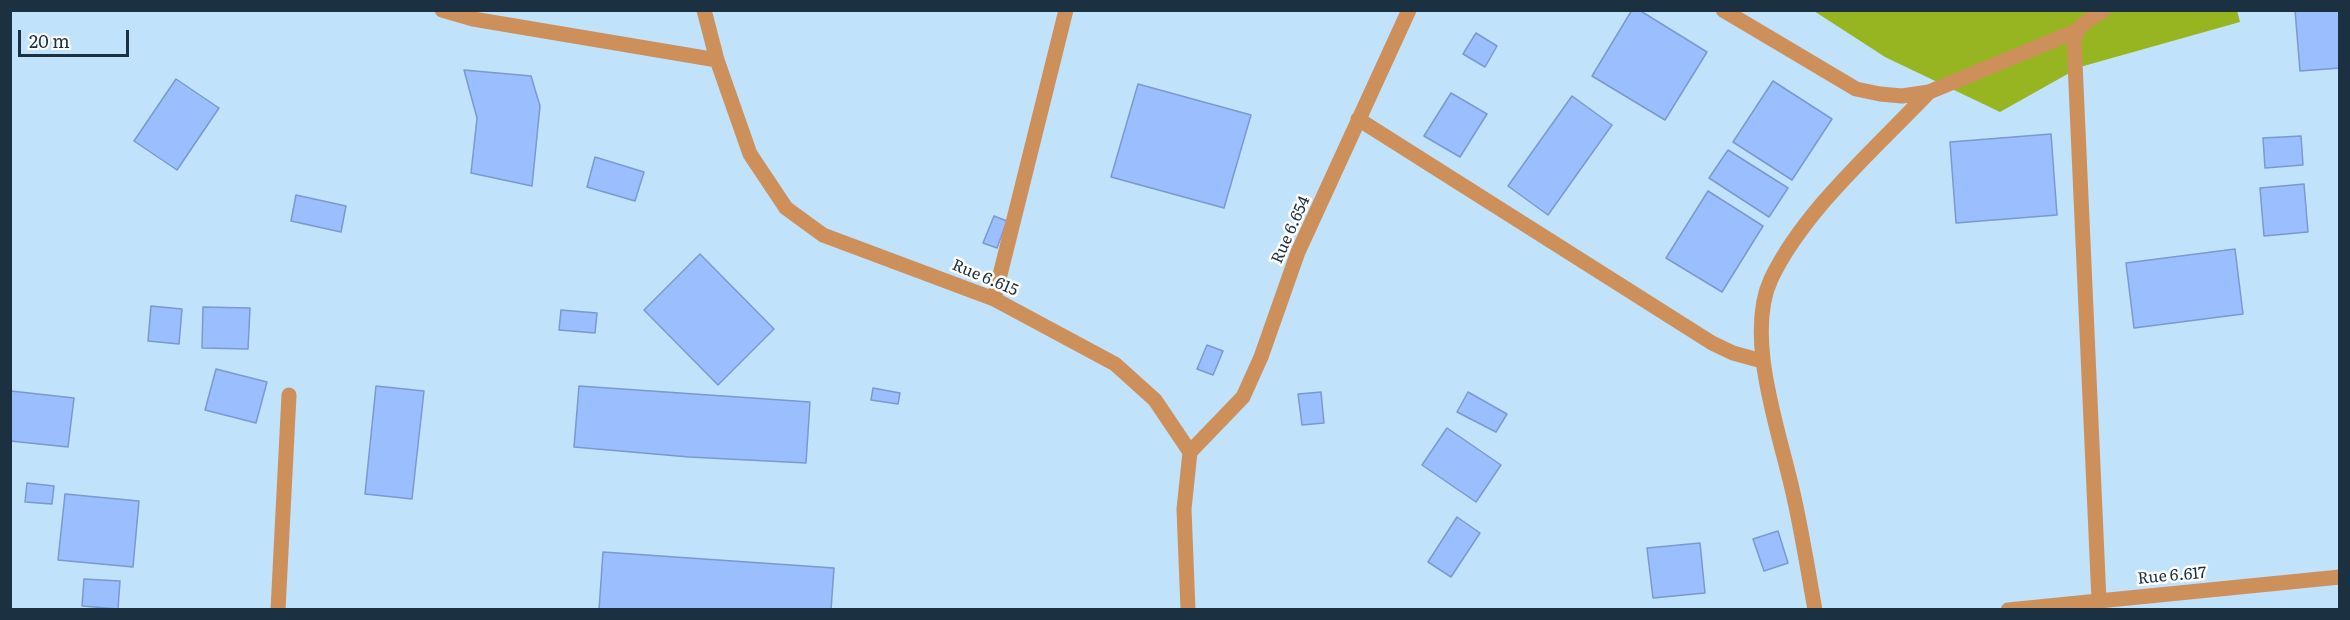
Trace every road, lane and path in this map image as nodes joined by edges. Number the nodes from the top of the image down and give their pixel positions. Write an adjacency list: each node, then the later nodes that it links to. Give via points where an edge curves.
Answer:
1 (442, 10): 8 (street, via 472,19)
2 (704, 10): 8 (street, Rue 6.615)
3 (1066, 10): 11 (street)
4 (1409, 10): 10 (street, Rue 6.654)
5 (2104, 10): 7 (street)
6 (1726, 11): 9 (street, via 1856,88 1902,96)
7 (2076, 31): 9 (street); 16 (street)
8 (717, 60): 11 (street, Rue 6.615, via 750,154 786,208 823,235)
9 (1929, 93): 12 (street, via 1825,201 1789,246 1770,281 1760,326)
10 (1358, 119): 12 (street, via 1712,343); 14 (street, Rue 6.654, via 1298,252 1243,397)
11 (994, 299): 14 (street, Rue 6.615, via 1115,364 1155,400)
12 (1762, 361): 19 (street)
13 (289, 395): 17 (street)
14 (1190, 452): 18 (street, via 1184,509)
15 (2340, 577): 16 (street, Rue 6.617)
16 (2099, 601): 20 (street, Rue 6.617)
17 (278, 609)
18 (1188, 609)
19 (1815, 609)
20 (2008, 609)

